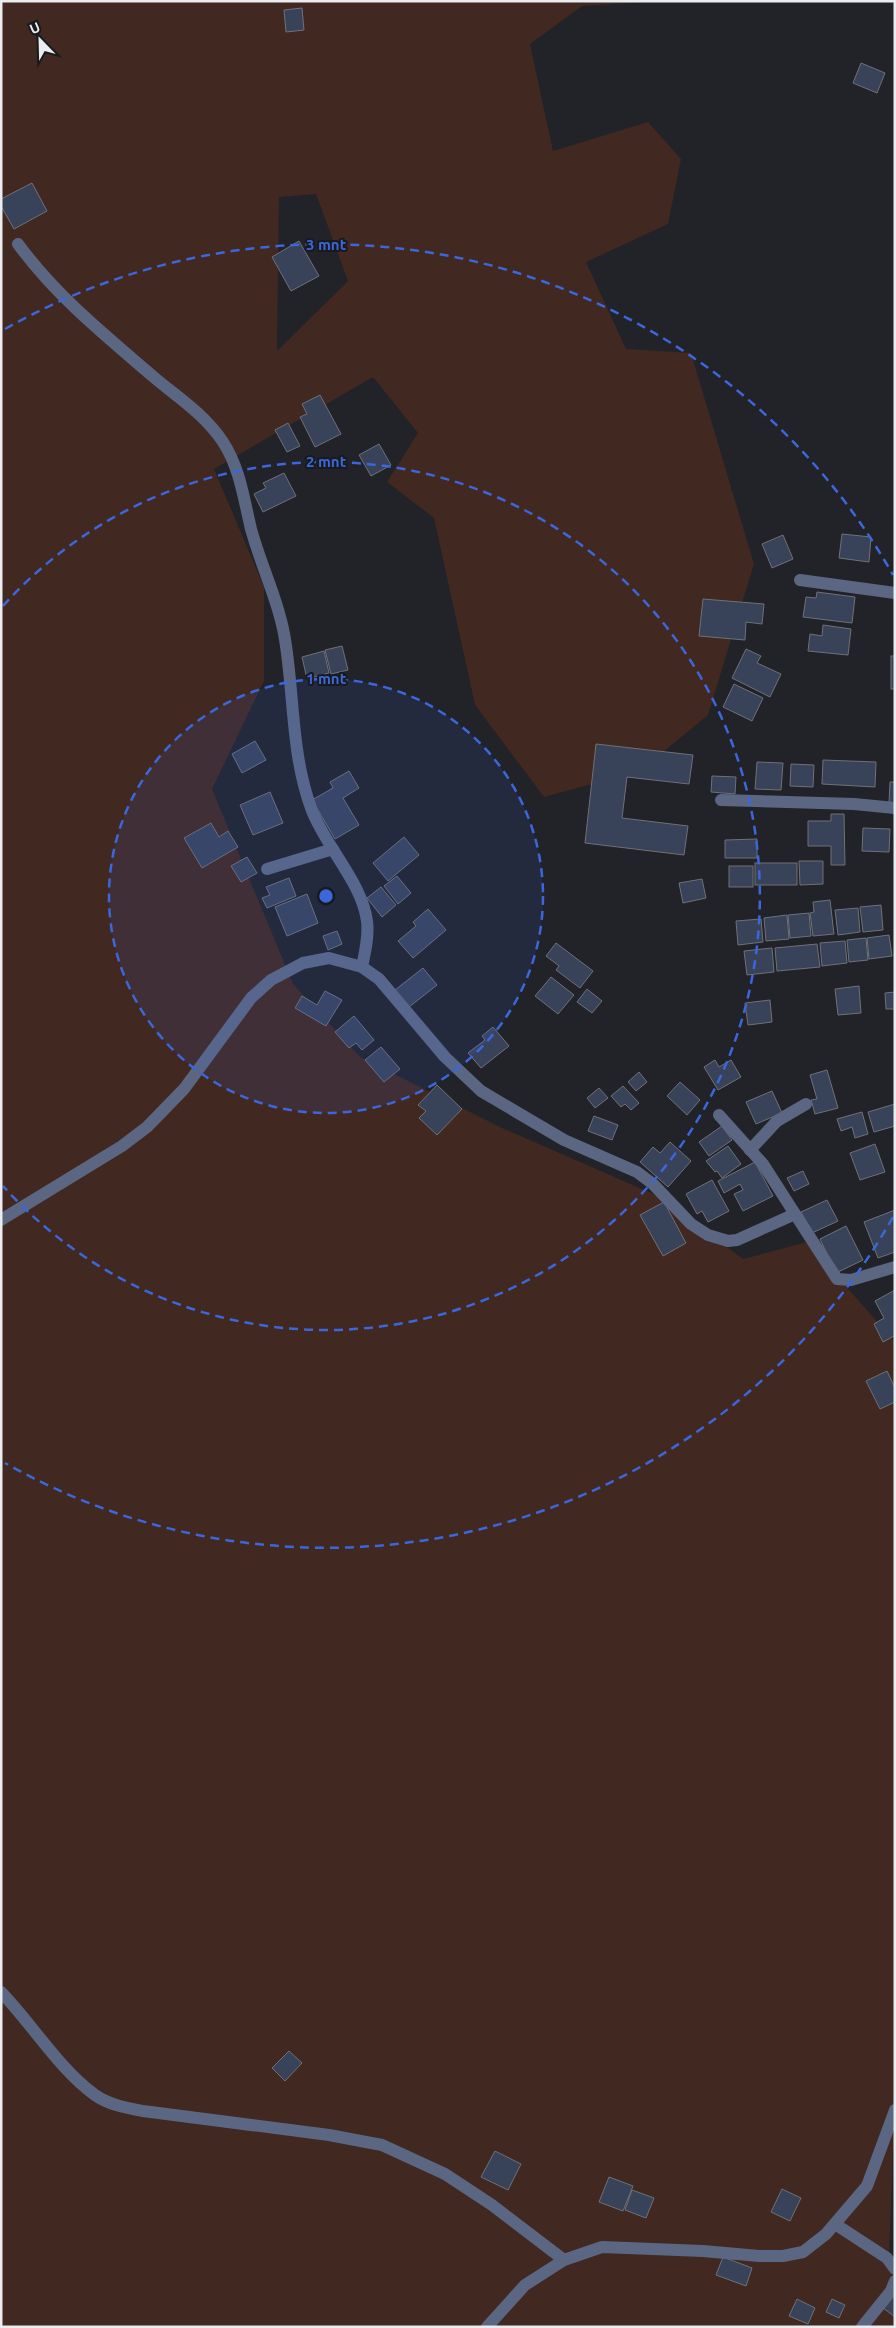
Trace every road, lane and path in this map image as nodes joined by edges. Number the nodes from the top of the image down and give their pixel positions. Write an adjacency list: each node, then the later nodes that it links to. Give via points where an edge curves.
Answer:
1 (18, 244): 6 (street, via 36,269 72,307 195,409 215,431 234,464 252,533 284,631 304,787 311,810)
2 (800, 580): 3 (street)
3 (895, 593)
4 (721, 800): 5 (street)
5 (895, 808)
6 (333, 849): 7 (street); 8 (street, via 357,892 367,920)
7 (267, 869)
8 (362, 967): 12 (street, via 385,985 445,1057 481,1091 564,1140 637,1172 691,1224 708,1235 728,1241 737,1240); 13 (street, via 337,959 315,959 294,966 271,980 251,998 184,1090 147,1128)
9 (806, 1104): 11 (street, via 777,1121)
10 (719, 1115): 11 (street)
11 (750, 1150): 12 (street, via 763,1164)
12 (795, 1214): 14 (street, via 837,1279 851,1280)
13 (1, 1220)
14 (895, 1267)
15 (1, 1992): 18 (street, via 74,2076 96,2096 118,2106 143,2111 382,2145 445,2174)
16 (895, 2110): 17 (street, via 867,2186)
17 (835, 2224): 18 (street, via 803,2252 783,2256 602,2247); 19 (street, via 887,2258)
18 (564, 2260): 21 (street, via 525,2285)
19 (895, 2269)
20 (895, 2281): 22 (street, via 891,2291)
21 (487, 2327)
22 (862, 2327)

